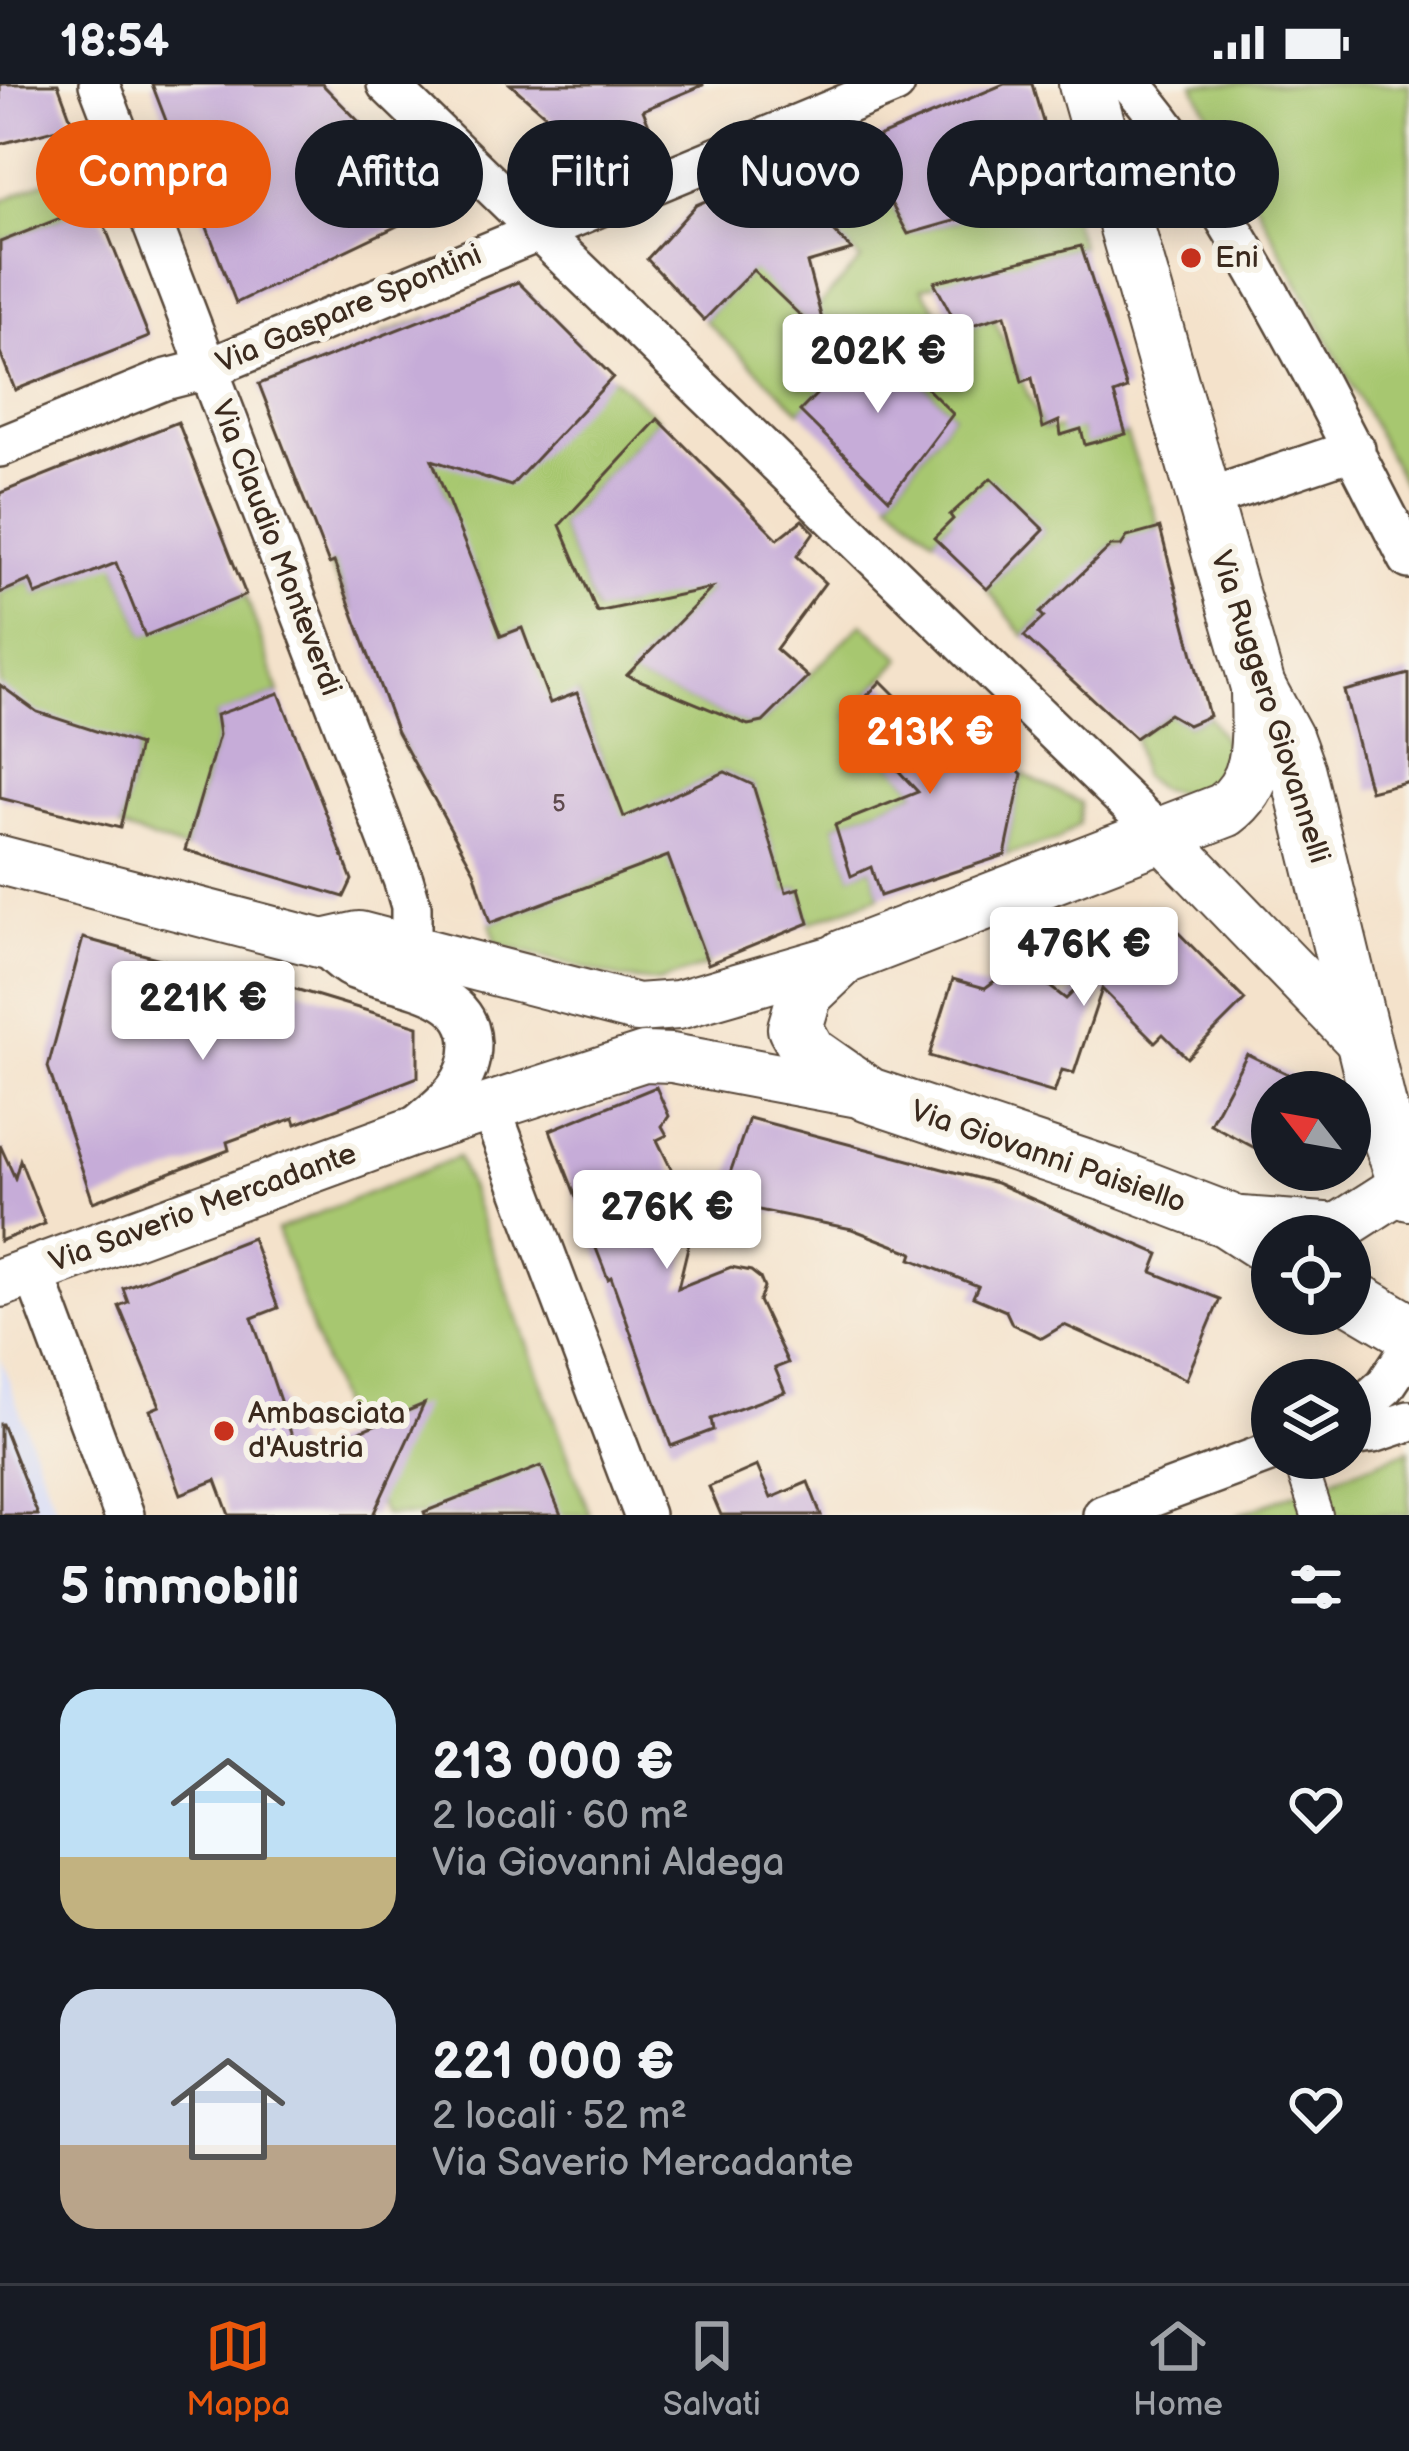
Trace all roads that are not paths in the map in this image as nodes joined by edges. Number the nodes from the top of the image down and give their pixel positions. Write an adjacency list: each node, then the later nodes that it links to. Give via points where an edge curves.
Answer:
1 (99, 84): 7 (street, Via Claudio Monteverdi)
2 (387, 84): 6 (street)
3 (896, 84): 6 (street, Via Gaspare Spontini)
4 (1086, 84): 10 (main road, Via Ruggero Giovannelli)
5 (1131, 84): 9 (street, via 1211,196)
6 (535, 231): 7 (street, Via Gaspare Spontini); 13 (street)
7 (208, 369): 8 (street, Via Gaspare Spontini); 16 (street, Via Claudio Monteverdi, via 403,879)
8 (0, 447)
9 (1355, 449): 10 (street); 11 (street)
10 (1206, 499): 12 (main road, Via Ruggero Giovannelli)
11 (1409, 559)
12 (1258, 687): 13 (main road, via 1256,764 1247,789 1225,810); 18 (main road, Via Ruggero Giovannelli, via 1298,772)
13 (1160, 834): 17 (main road); 18 (street)
14 (0, 860): 15 (street)
15 (323, 944): 16 (street, via 359,936); 21 (street, via 348,967 445,1001 467,1025 465,1077)
16 (410, 949): 17 (street, via 648,1010)
17 (844, 957): 19 (main road, Via Giovanni Paisiello, via 806,994 795,1028 809,1053)
18 (1366, 1047): 22 (main road, Via Ruggero Giovannelli)
19 (869, 1095): 20 (street, Via Saverio Mercadante, via 644,1058); 23 (main road, Via Giovanni Paisiello)
20 (490, 1107): 21 (street, Via Saverio Mercadante); 35 (street)
21 (406, 1134): 25 (street, Via Saverio Mercadante)
22 (1407, 1189): 23 (street, Via Giovanni Paisiello, via 1338,1228)
23 (1227, 1220): 24 (main road, Via Giovanni Paisiello)
24 (1251, 1235)
25 (16, 1277): 34 (street)
26 (1371, 1308): 27 (main road)
27 (1409, 1331)
28 (1409, 1350): 29 (street)
29 (1371, 1398)
30 (1409, 1421): 31 (street)
31 (1371, 1433)
32 (1251, 1459): 36 (street)
33 (1305, 1479): 37 (street)
34 (124, 1515)
35 (644, 1515)
36 (1103, 1515)
37 (1317, 1515)

